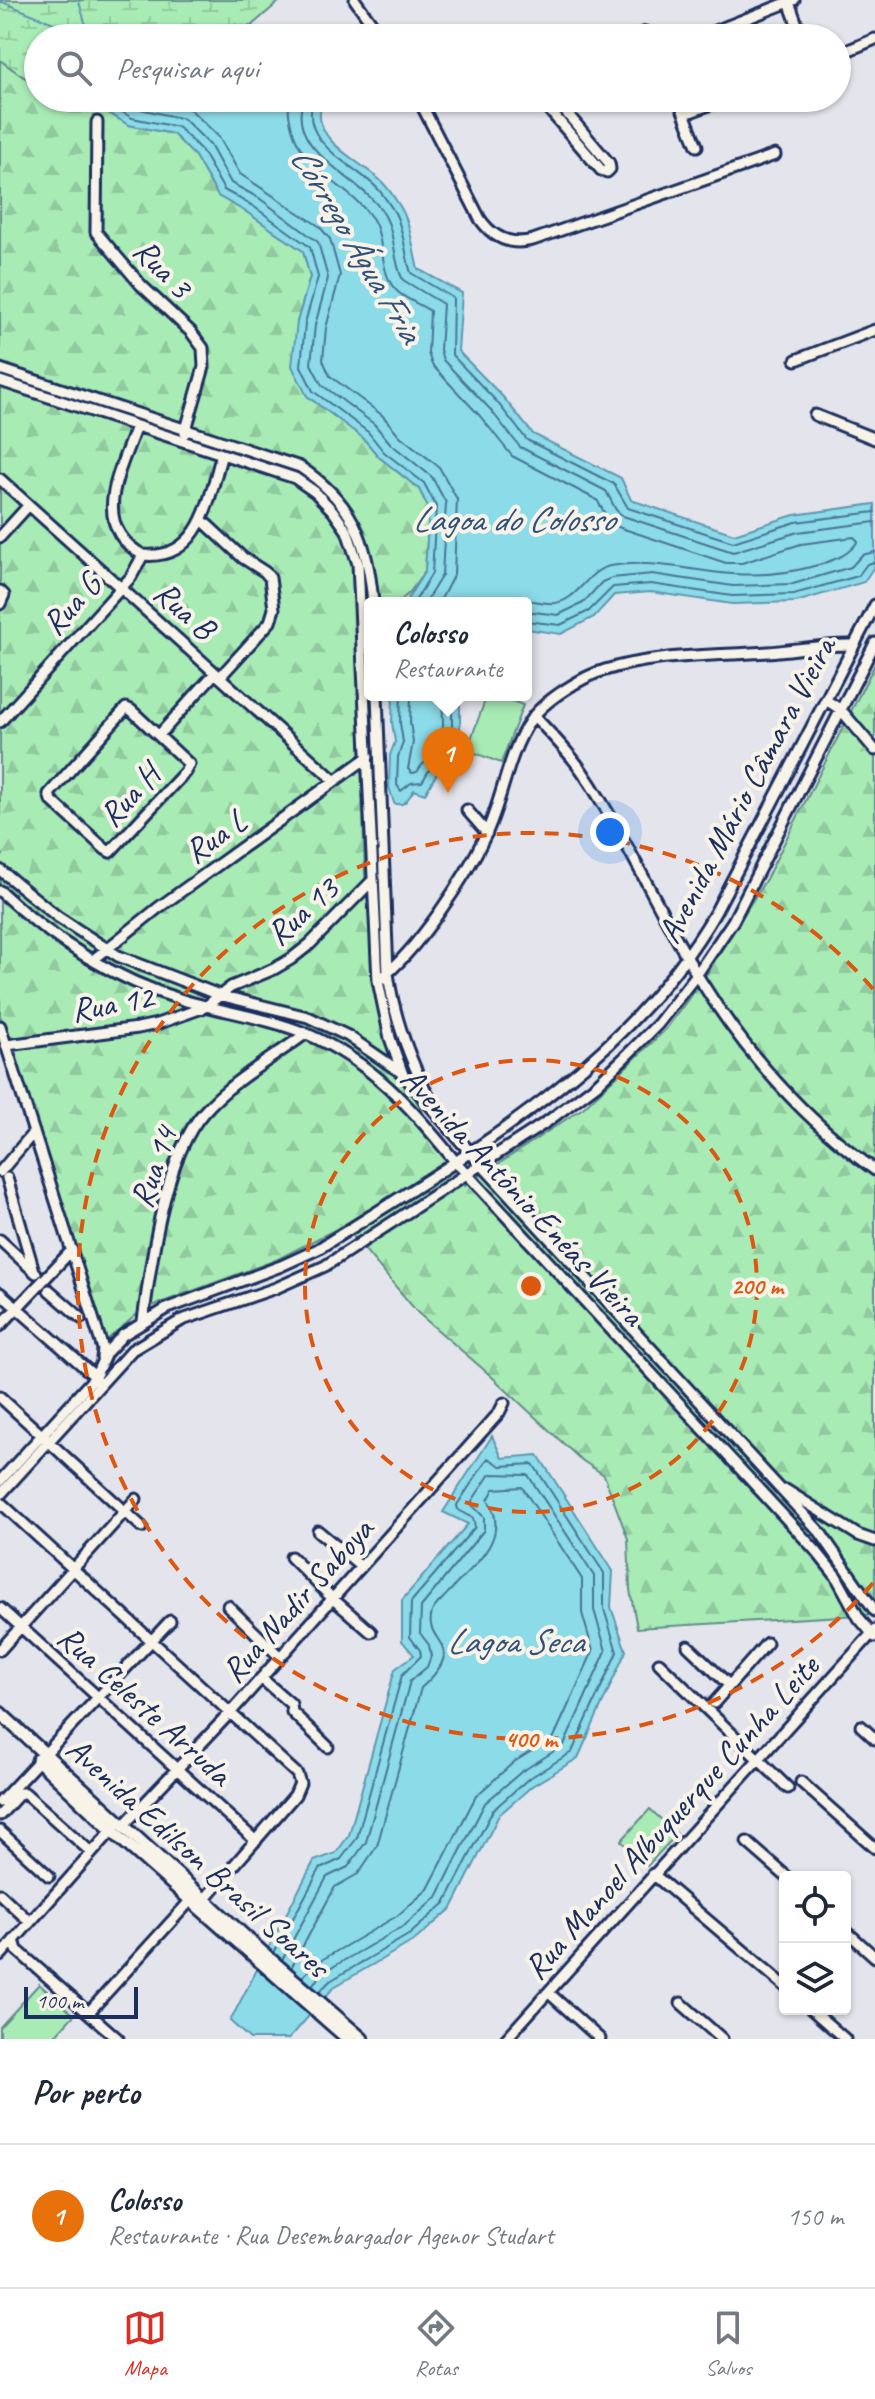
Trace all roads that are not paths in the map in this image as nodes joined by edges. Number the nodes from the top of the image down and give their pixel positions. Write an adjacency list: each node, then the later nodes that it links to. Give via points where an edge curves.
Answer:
1 (355, 0): 3 (street)
2 (792, 1): 4 (street); 5 (street)
3 (372, 24)
4 (733, 24)
5 (798, 24)
6 (875, 39): 7 (street)
7 (851, 49)
8 (425, 112): 15 (street, via 480,219 510,243 533,240)
9 (551, 112): 10 (street, via 607,172 609,163)
10 (566, 112)
11 (690, 112): 12 (street)
12 (685, 114): 14 (street)
13 (97, 122): 22 (street, Rua 3, via 96,232 191,332 204,354)
14 (697, 146)
15 (775, 155)
16 (874, 334): 17 (street)
17 (796, 360)
18 (0, 369): 22 (street)
19 (0, 381): 21 (street)
20 (815, 415): 23 (street)
21 (136, 426): 24 (street); 30 (street, via 112,515 123,539)
22 (186, 428): 24 (street, Rua 3); 33 (street, via 293,463 329,490 350,513 364,544)
23 (875, 439)
24 (182, 442): 25 (street)
25 (222, 454): 28 (street); 39 (street, via 295,478 322,497 347,531 358,564)
26 (0, 479): 27 (street, Rua B)
27 (29, 505): 29 (street); 31 (street, Rua B)
28 (202, 520): 30 (street, via 177,549); 38 (street, Rua H, via 270,578 274,609 270,622)
29 (0, 537)
30 (143, 555): 31 (street, Rua G)
31 (121, 588): 38 (street, Rua B); 45 (street, Rua G)
32 (0, 591): 34 (street)
33 (372, 597)
34 (0, 604)
35 (875, 605): 37 (street, Avenida Mário Câmara Vieira)
36 (875, 643): 43 (street, Avenida Mário Câmara Vieira)
37 (854, 645): 40 (street, Avenida Mário Câmara Vieira); 44 (street, via 630,663 593,674)
38 (218, 675): 46 (street, Rua H); 49 (street, Rua B)
39 (364, 680)
40 (826, 700): 43 (street); 56 (street, Avenida Mário Câmara Vieira)
41 (365, 701): 48 (street)
42 (377, 701): 58 (street)
43 (841, 710): 47 (street); 59 (street, Avenida Mário Câmara Vieira, via 733,921)
44 (534, 716): 51 (street, via 507,771); 56 (street, via 581,770)
45 (0, 722)
46 (160, 734): 46 (street, Rua H, via 126,708 50,792 51,800 108,851 189,767)
47 (875, 750)
48 (368, 757): 49 (street, Rua L); 53 (street)
49 (334, 780): 55 (street, Rua L)
50 (467, 810): 51 (street)
51 (487, 833): 58 (street, via 456,887)
52 (0, 870): 55 (street, Avenida Antônio Enéas Vieira)
53 (372, 881): 60 (street); 61 (street, Rua 13, via 299,954)
54 (0, 891): 57 (street, Avenida Antônio Enéas Vieira)
55 (105, 950): 57 (street, Rua L); 61 (street, Avenida Antônio Enéas Vieira)
56 (689, 957): 59 (street); 69 (street, Avenida Mário Câmara Vieira, via 645,1010 583,1069)
57 (93, 960): 62 (street, Avenida Antônio Enéas Vieira)
58 (388, 973): 60 (street); 67 (street, via 400,1033)
59 (697, 974): 71 (street, Avenida Mário Câmara Vieira, via 658,1024 596,1085); 72 (street, via 776,1080 825,1130)
60 (378, 981): 66 (street)
61 (219, 995): 62 (street, Rua 12); 66 (street, Avenida Antônio Enéas Vieira, via 291,1011 331,1027)
62 (205, 1007): 64 (street, Avenida Antônio Enéas Vieira); 65 (street, Rua 12, via 157,1024)
63 (0, 1026): 65 (street)
64 (305, 1034): 70 (street, Avenida Antônio Enéas Vieira, via 386,1083); 82 (street, Rua 14, via 215,1100 192,1127 169,1185)
65 (7, 1045): 68 (street)
66 (402, 1073): 67 (street, Avenida Antônio Enéas Vieira)
67 (439, 1117): 69 (street, Avenida Antônio Enéas Vieira)
68 (34, 1132): 74 (street); 76 (street)
69 (469, 1151): 70 (street, Avenida Mário Câmara Vieira); 71 (street, Avenida Antônio Enéas Vieira)
70 (454, 1160): 73 (street, Avenida Antônio Enéas Vieira); 82 (street, Avenida Mário Câmara Vieira, via 318,1249)
71 (482, 1164): 73 (street, Avenida Mário Câmara Vieira); 90 (street, Avenida Antônio Enéas Vieira)
72 (875, 1170)
73 (468, 1173): 85 (street, Avenida Mário Câmara Vieira, via 325,1266 182,1320 126,1354); 108 (street, Avenida Antônio Enéas Vieira, via 817,1552)
74 (3, 1175): 77 (street)
75 (0, 1240): 77 (street)
76 (72, 1250): 78 (street); 84 (street, via 103,1349)
77 (34, 1271): 78 (street)
78 (45, 1285): 80 (street); 81 (street)
79 (0, 1293): 80 (street)
80 (17, 1307): 83 (street); 85 (street)
81 (81, 1318)
82 (143, 1321): 84 (street, Avenida Mário Câmara Vieira, via 113,1345)
83 (0, 1326)
84 (102, 1362): 85 (street)
85 (100, 1379): 88 (street, Avenida Mário Câmara Vieira)
86 (0, 1397): 88 (street)
87 (504, 1403): 99 (street, Rua Nadir Saboya)
88 (46, 1438): 89 (street); 91 (street); 94 (street)
89 (0, 1481)
90 (776, 1484): 97 (street); 104 (street, Avenida Antônio Enéas Vieira, via 832,1547)
91 (0, 1495)
92 (136, 1499): 94 (street)
93 (0, 1502): 100 (street)
94 (125, 1511): 95 (street); 100 (street)
95 (142, 1527)
96 (318, 1531): 99 (street)
97 (875, 1541)
98 (291, 1557): 101 (street)
99 (361, 1567): 101 (street, Rua Nadir Saboya)
100 (74, 1568): 106 (street); 109 (street)
101 (333, 1599): 107 (street); 113 (street, Rua Nadir Saboya)
102 (228, 1606): 113 (street)
103 (0, 1608): 106 (street, Rua Celeste Arruda)
104 (875, 1611)
105 (170, 1621): 109 (street)
106 (21, 1626): 112 (street); 117 (street, Rua Celeste Arruda)
107 (371, 1632)
108 (873, 1634): 126 (street, Rua Manoel Albuquerque Cunha Leite)
109 (151, 1642): 117 (street); 120 (street)
110 (767, 1643): 116 (street)
111 (688, 1646): 116 (street)
112 (0, 1650)
113 (280, 1657): 115 (street, Rua Nadir Saboya)
114 (659, 1663): 118 (street)
115 (261, 1678): 120 (street, Rua Nadir Saboya); 124 (street)
116 (729, 1685): 118 (street)
117 (98, 1698): 125 (street); 127 (street, Rua Celeste Arruda)
118 (710, 1704): 126 (street)
119 (0, 1713): 125 (main road, Avenida Edilson Brasil Soares)
120 (230, 1713): 127 (street, Rua Nadir Saboya); 134 (street, via 297,1774 300,1783)
121 (0, 1724): 125 (main road, Avenida Edilson Brasil Soares)
122 (861, 1726): 123 (street)
123 (875, 1739)
124 (328, 1747)
125 (42, 1758): 130 (street); 132 (main road, Avenida Edilson Brasil Soares)
126 (757, 1759): 129 (street); 139 (street, Rua Manoel Albuquerque Cunha Leite)
127 (177, 1770): 132 (street, Rua Nadir Saboya); 134 (street, Rua Celeste Arruda)
128 (801, 1782): 136 (street)
129 (788, 1788)
130 (0, 1802)
131 (0, 1815): 137 (street, via 25,1793)
132 (118, 1827): 137 (street, Rua Nadir Saboya); 142 (main road, Avenida Edilson Brasil Soares); 143 (main road, Avenida Edilson Brasil Soares)
133 (0, 1831): 140 (street)
134 (256, 1841): 142 (street)
135 (747, 1842): 138 (street)
136 (875, 1848)
137 (92, 1853): 144 (street, Rua Nadir Saboya)
138 (780, 1871)
139 (653, 1874): 150 (street); 151 (street, Rua Manoel Albuquerque Cunha Leite)
140 (49, 1876)
141 (0, 1894): 144 (street)
142 (204, 1900): 149 (main road, Avenida Edilson Brasil Soares)
143 (190, 1901): 149 (main road, Avenida Edilson Brasil Soares); 154 (street)
144 (30, 1922): 146 (street, Rua Nadir Saboya)
145 (851, 1935): 148 (street)
146 (14, 1940): 147 (street, Rua Nadir Saboya); 154 (street, via 17,1950)
147 (0, 1956)
148 (875, 1957)
149 (262, 1958): 153 (main road, Avenida Edilson Brasil Soares)
150 (779, 1981)
151 (549, 1993): 159 (street, Rua Manoel Albuquerque Cunha Leite); 160 (street)
152 (681, 2003): 161 (street)
153 (317, 2006): 157 (main road, Avenida Edilson Brasil Soares); 158 (main road, Avenida Edilson Brasil Soares)
154 (89, 2012): 156 (street)
155 (818, 2015): 162 (street)
156 (118, 2039)
157 (348, 2039)
158 (362, 2039)
159 (506, 2039)
160 (600, 2039)
161 (722, 2039)
162 (845, 2039)

